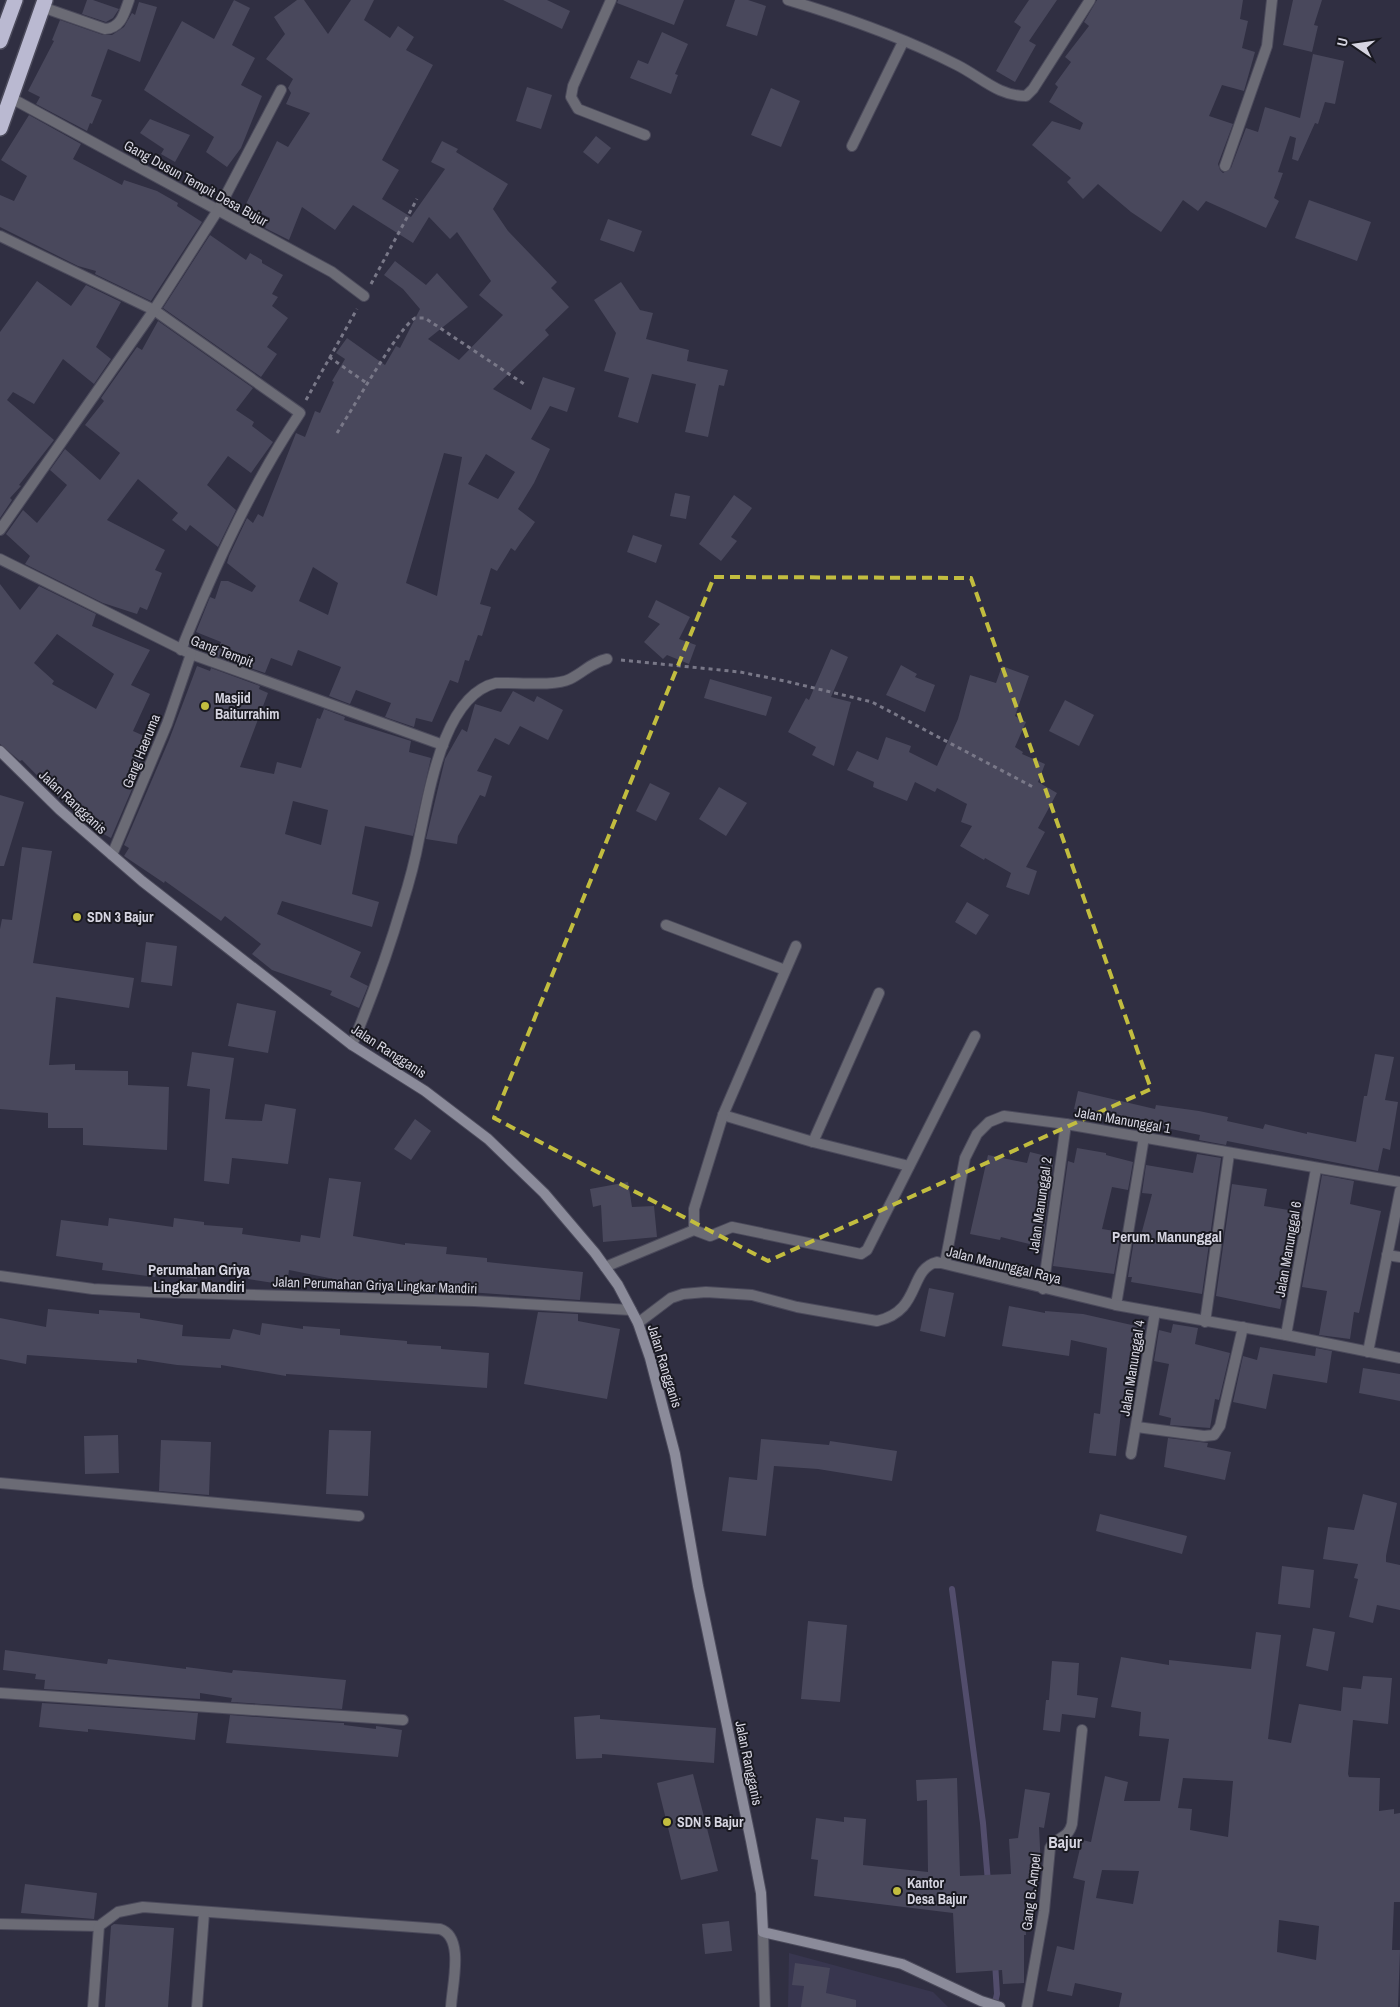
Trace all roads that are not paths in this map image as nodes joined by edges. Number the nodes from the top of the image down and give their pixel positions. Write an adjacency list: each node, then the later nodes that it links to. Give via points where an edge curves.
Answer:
1 (15, 0): 8 (highway)
2 (129, 0): 7 (street, via 120,22 105,29)
3 (610, 0): 13 (street, via 573,86 572,100 578,109)
4 (788, 0): 9 (street, via 838,14)
5 (1090, 0): 9 (street, via 1026,96 1002,92 958,65)
6 (1272, 0): 15 (street, via 1267,46)
7 (44, 4): 11 (highway)
8 (0, 42)
9 (902, 42): 14 (street)
10 (281, 90): 16 (street)
11 (11, 98): 12 (highway); 16 (street, Gang Dusun Tempit Desa Bujur)
12 (0, 128)
13 (645, 135)
14 (852, 146)
15 (1225, 166)
16 (218, 210): 18 (street, Gang Dusun Tempit Desa Bujur, via 332,272); 19 (street)
17 (0, 236): 19 (street)
18 (364, 296)
19 (154, 310): 20 (street); 22 (street, Gang Haeruma, via 300,413 272,455 200,602)
20 (0, 530)
21 (0, 559): 22 (street, Gang Tempit)
22 (186, 652): 24 (street, Gang Tempit); 26 (street, Gang Haeruma, via 167,724)
23 (607, 659): 24 (street, via 597,661 570,679 496,683 479,689 459,712)
24 (443, 745): 32 (street, via 402,905 376,988)
25 (0, 751): 26 (street, Jalan Rangganis)
26 (112, 855): 32 (street, Jalan Rangganis)
27 (666, 926): 29 (street)
28 (796, 946): 29 (street)
29 (785, 970): 33 (street)
30 (879, 993): 36 (street)
31 (975, 1036): 38 (street)
32 (352, 1045): 46 (street, Jalan Rangganis, via 426,1091 488,1139 544,1193)
33 (723, 1115): 36 (street); 42 (street, via 694,1209)
34 (1066, 1124): 35 (street, Jalan Manunggal 1); 45 (street, Jalan Manunggal 1, via 1004,1116 989,1122 977,1134 965,1158); 48 (street, Jalan Manunggal 2)
35 (1144, 1137): 37 (street, Jalan Manunggal 1); 49 (street)
36 (813, 1142): 38 (street)
37 (1229, 1154): 39 (street, Jalan Manunggal 1); 52 (street)
38 (909, 1166): 42 (street, via 867,1250 861,1254 732,1227 710,1236)
39 (1316, 1169): 40 (street, Jalan Manunggal 1); 55 (street, Jalan Manunggal 6)
40 (1400, 1182)
41 (1400, 1191): 43 (street)
42 (694, 1230): 46 (street)
43 (1387, 1255): 44 (street); 56 (street)
44 (1400, 1257)
45 (945, 1263): 48 (street, Jalan Manunggal Raya); 53 (street, Jalan Manunggal Raya, via 932,1263 923,1269 910,1300 890,1318 877,1321 797,1307 752,1294 722,1292 683,1294 671,1298)
46 (605, 1267): 50 (street, Jalan Rangganis)
47 (0, 1276): 50 (street, Jalan Perumahan Griya Lingkar Mandiri, via 92,1289 474,1301)
48 (1042, 1289): 49 (street, Jalan Manunggal Raya)
49 (1116, 1305): 51 (street, Jalan Manunggal Raya)
50 (631, 1310): 53 (street, Jalan Rangganis)
51 (1155, 1312): 52 (street, Jalan Manunggal Raya); 58 (street, Jalan Manunggal 4)
52 (1205, 1322): 54 (street, Jalan Manunggal Raya)
53 (638, 1323): 68 (street, Jalan Rangganis, via 675,1454 698,1586 761,1893)
54 (1243, 1327): 55 (street, Jalan Manunggal Raya); 58 (street, Jalan Manunggal 4, via 1220,1426 1214,1435)
55 (1286, 1335): 56 (street, Jalan Manunggal Raya)
56 (1368, 1352): 57 (street, Jalan Manunggal Raya)
57 (1400, 1358)
58 (1137, 1427): 59 (street, Jalan Manunggal 4)
59 (1130, 1454)
60 (0, 1483): 61 (street)
61 (358, 1516)
62 (0, 1693): 63 (street)
63 (403, 1720)
64 (1082, 1730): 74 (street, Gang B. Ampel, via 1072,1824 1067,1835 1050,1848 1044,1911)
65 (204, 1912): 67 (street, via 134,1908 111,1916); 70 (street); 71 (street, via 443,1930 453,1939 456,1948)
66 (0, 1924): 67 (street)
67 (99, 1926): 69 (street)
68 (763, 1932): 72 (street); 73 (street, via 902,1964)
69 (93, 2007)
70 (197, 2007)
71 (451, 2007)
72 (765, 2007)
73 (1000, 2007)
74 (1027, 2007)

